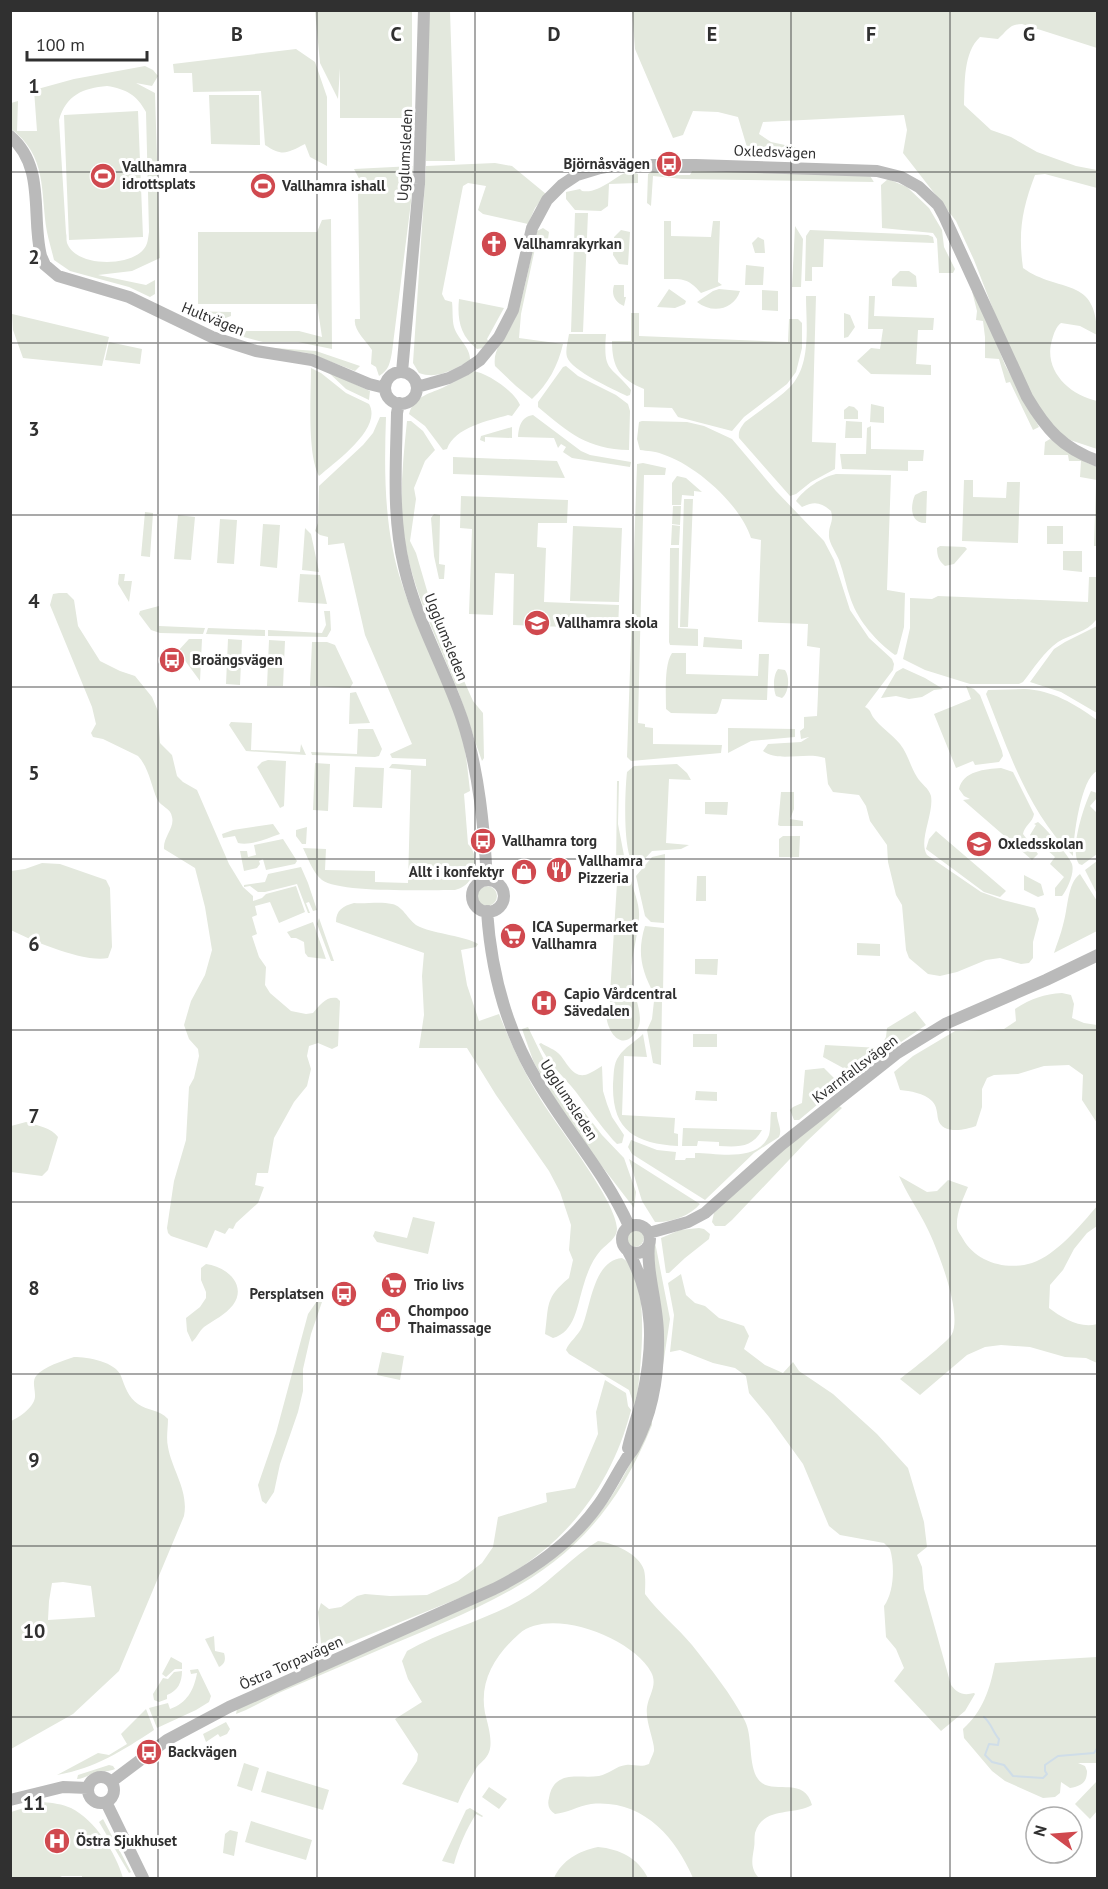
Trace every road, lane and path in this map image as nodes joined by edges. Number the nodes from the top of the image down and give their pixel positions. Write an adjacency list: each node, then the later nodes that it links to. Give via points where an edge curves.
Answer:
1 (424, 10): 3 (street, Ugglumsleden, via 419,184)
2 (10, 136): 5 (street, Hultvägen, via 24,150 33,175 41,256 58,276 129,297 212,337 256,351 312,360)
3 (402, 372): 4 (street); 5 (street, via 390,376)
4 (417, 387): 6 (street, via 411,400); 7 (street, Oxledsvägen, via 449,378 488,352 513,310 529,237 540,210 552,194 578,175 625,165 877,171 910,180 938,204 1039,417 1066,446)
5 (385, 388): 6 (street, via 389,398)
6 (399, 404): 8 (street, Ugglumsleden, via 396,514 400,546 411,590 473,755)
7 (1098, 461)
8 (487, 880): 9 (street, Ugglumsleden, via 476,886 472,897 477,907); 9 (street, via 498,884 504,894 498,908)
9 (487, 911): 11 (street, Ugglumsleden, via 501,994 523,1055 549,1100 607,1182)
10 (1098, 955): 12 (street, Kvarnfallsvägen, via 945,1024 896,1054 781,1145 705,1213)
11 (629, 1226): 12 (street, via 642,1226); 13 (street, Ugglumsleden, via 621,1238)
12 (649, 1239): 13 (street, via 642,1252); 14 (street, Ugglumsleden, via 658,1334 656,1379 644,1424)
13 (628, 1251): 14 (street, Ugglumsleden, via 647,1294 650,1333 645,1384)
14 (626, 1459): 15 (street, Ugglumsleden, via 598,1506 572,1535 523,1575)
15 (494, 1589): 16 (street, Östra Torpavägen, via 229,1707 167,1740)
16 (111, 1782): 17 (street, via 97,1777); 19 (street, via 114,1791)
17 (88, 1788): 18 (street, via 63,1786); 19 (street, via 93,1800)
18 (10, 1800)
19 (106, 1802): 20 (street)
20 (143, 1878)

